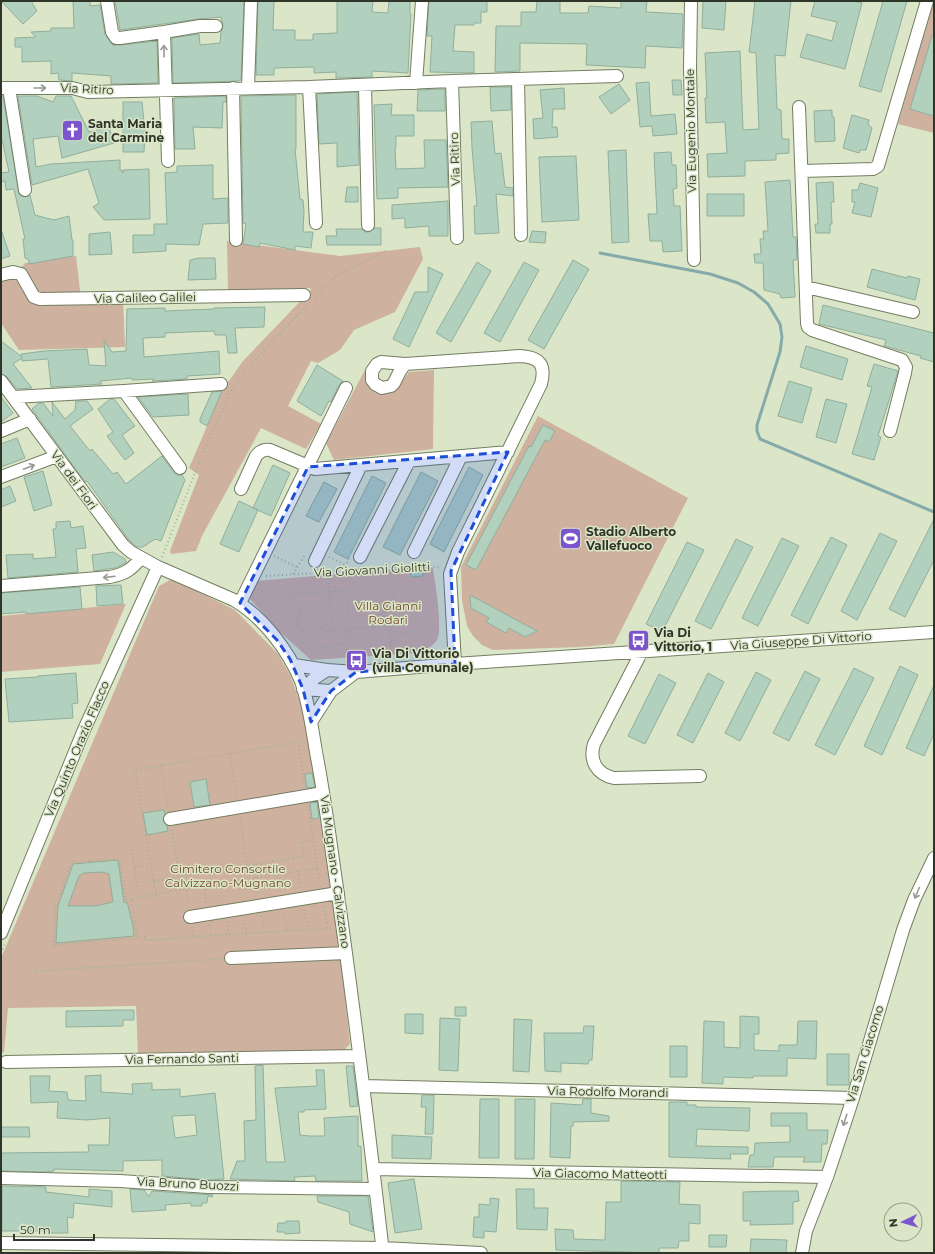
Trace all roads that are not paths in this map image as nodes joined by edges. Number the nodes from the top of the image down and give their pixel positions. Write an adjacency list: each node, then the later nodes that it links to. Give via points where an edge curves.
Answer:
1 (107, 1): 7 (street, via 112,32 116,38)
2 (251, 1): 16 (street)
3 (422, 1): 11 (street)
4 (691, 1): 27 (street, Via Eugenio Montale)
5 (927, 1): 20 (street, via 878,166 873,169)
6 (216, 26): 7 (street)
7 (164, 32): 17 (street, one-way to 7)
8 (617, 76): 9 (street, Via Ritiro)
9 (518, 79): 10 (street, Via Ritiro); 24 (street)
10 (452, 81): 11 (street, Via Ritiro); 25 (street, Via Ritiro)
11 (416, 82): 12 (street, Via Ritiro)
12 (365, 85): 13 (street, Via Ritiro); 23 (street)
13 (309, 87): 16 (street, Via Ritiro); 22 (street)
14 (5, 88): 17 (street, Via Ritiro, one-way to 17, via 72,88 88,92); 21 (street, Via Ritiro)
15 (233, 88): 16 (street, Via Ritiro); 17 (street, Via Ritiro); 26 (street)
16 (248, 88)
17 (165, 90): 19 (street)
18 (799, 107): 20 (street)
19 (168, 161)
20 (802, 171): 29 (street)
21 (25, 190)
22 (316, 223)
23 (368, 225)
24 (521, 235)
25 (457, 238)
26 (236, 240)
27 (694, 260)
28 (1, 275): 30 (street, Via Galileo Galilei, via 13,272 21,274 34,297 40,299)
29 (806, 287): 31 (street); 40 (street, via 808,327 902,360 905,364)
30 (304, 295)
31 (913, 312)
32 (405, 364): 41 (street, via 520,356 536,359 542,368 541,384)
33 (1, 381): 37 (street, Via dei Fiori)
34 (221, 384): 36 (street)
35 (346, 388): 46 (street)
36 (124, 391): 37 (street); 47 (street)
37 (13, 397): 38 (street, Via dei Fiori)
38 (30, 419): 39 (street); 42 (street, Via dei Fiori)
39 (1, 431)
40 (890, 431)
41 (508, 452): 43 (street); 61 (street, via 451,571)
42 (57, 456): 48 (street, one-way to 42); 55 (street, Via dei Fiori, via 114,534 131,552)
43 (461, 456): 44 (street); 51 (street, Via Giovanni Giolitti)
44 (409, 461): 45 (street); 54 (street, Via Giovanni Giolitti)
45 (361, 465): 46 (street, via 320,469); 53 (street, Via Giovanni Giolitti)
46 (308, 467): 49 (street, via 270,450 262,450 256,456); 50 (street)
47 (180, 468)
48 (1, 477)
49 (241, 490)
50 (277, 538): 52 (street); 58 (street)
51 (414, 552)
52 (273, 556)
53 (317, 556)
54 (360, 557)
55 (141, 558): 56 (street, Via dei Fiori); 57 (street, one-way to 57, via 129,571 120,575)
56 (158, 567): 58 (street, Via Mugnano - Calvizzano); 74 (street, Via Quinto Orazio Flacco, via 83,732)
57 (1, 586)
58 (240, 603): 62 (street, Via Mugnano - Calvizzano, via 250,610 277,640)
59 (934, 632): 60 (street, Via Giuseppe Di Vittorio)
60 (642, 651): 61 (street, Via Giuseppe Di Vittorio); 68 (street, via 594,744 592,759 600,773 614,778)
61 (455, 664): 64 (street, Via Giuseppe Di Vittorio)
62 (294, 665): 63 (street, Via Giuseppe Di Vittorio); 65 (street, Via Mugnano - Calvizzano)
63 (327, 670): 64 (street, Via Giuseppe Di Vittorio); 65 (street)
64 (356, 672): 66 (street)
65 (304, 689): 66 (street); 67 (street, Via Mugnano - Calvizzano)
66 (331, 691): 67 (street)
67 (311, 722): 69 (street, Via Mugnano - Calvizzano)
68 (700, 776)
69 (324, 793): 70 (street); 72 (street, Via Mugnano - Calvizzano)
70 (170, 819)
71 (934, 858): 80 (street, Via San Giacomo, one-way to 80, via 914,900 899,942)
72 (338, 893): 73 (street); 75 (street, Via Mugnano - Calvizzano)
73 (190, 917)
74 (1, 933)
75 (346, 953): 76 (street); 77 (street, Via Mugnano - Calvizzano)
76 (231, 958)
77 (359, 1056): 78 (street, Via Fernando Santi); 79 (street, Via Mugnano - Calvizzano)
78 (6, 1062)
79 (363, 1086): 80 (street, Via Rodolfo Morandi); 81 (street, Via Mugnano - Calvizzano)
80 (853, 1098): 82 (street, Via San Giacomo, one-way to 82)
81 (373, 1169): 82 (street, Via Giacomo Matteotti); 84 (street, Via Mugnano - Calvizzano)
82 (827, 1177): 88 (street, Via San Giacomo, via 806,1231)
83 (1, 1178): 84 (street, Via Bruno Buozzi, via 120,1181 208,1187)
84 (375, 1189): 86 (street, Via Mugnano - Calvizzano)
85 (1, 1243): 86 (street)
86 (382, 1251): 87 (street)
87 (481, 1253)
88 (802, 1253)

